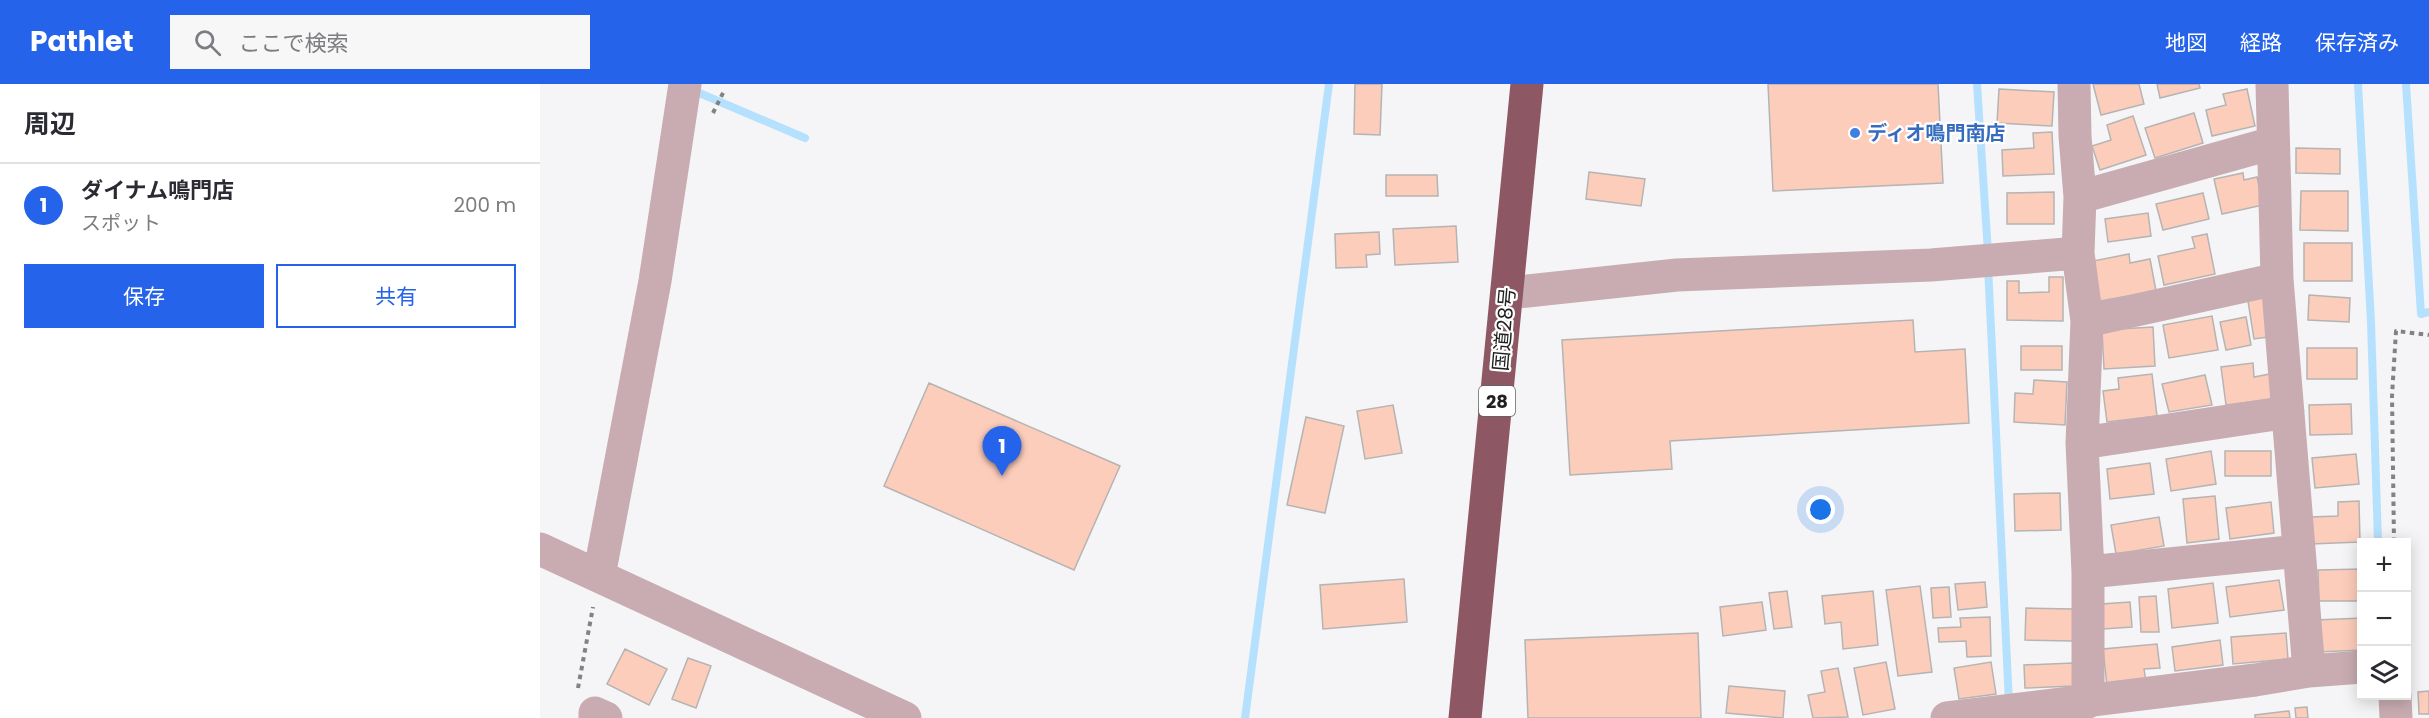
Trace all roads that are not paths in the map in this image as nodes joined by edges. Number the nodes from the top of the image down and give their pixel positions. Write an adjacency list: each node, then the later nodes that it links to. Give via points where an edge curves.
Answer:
1 (685, 84): 16 (street, via 655,281)
2 (1527, 84): 9 (highway, 国道28号 / 28)
3 (2074, 84): 6 (street)
4 (2272, 84): 5 (street)
5 (2273, 143): 6 (street); 8 (street)
6 (2080, 197): 7 (street)
7 (2078, 253): 9 (street, via 1931,265 1677,275); 10 (street)
8 (2277, 279): 10 (street); 11 (street)
9 (1508, 293): 24 (highway, 国道28号 / 28)
10 (2087, 321): 12 (street)
11 (2288, 412): 12 (street); 14 (street)
12 (2082, 443): 15 (street)
13 (540, 549): 16 (street)
14 (2299, 551): 15 (street); 18 (street)
15 (2088, 572): 20 (street)
16 (599, 576): 23 (street)
17 (2357, 668): 18 (street)
18 (2309, 671): 20 (street)
19 (2396, 700): 26 (street)
20 (2088, 702): 25 (street)
21 (586, 707): 22 (street)
22 (606, 718)
23 (905, 718)
24 (1465, 718)
25 (1947, 718)
26 (2396, 718)

